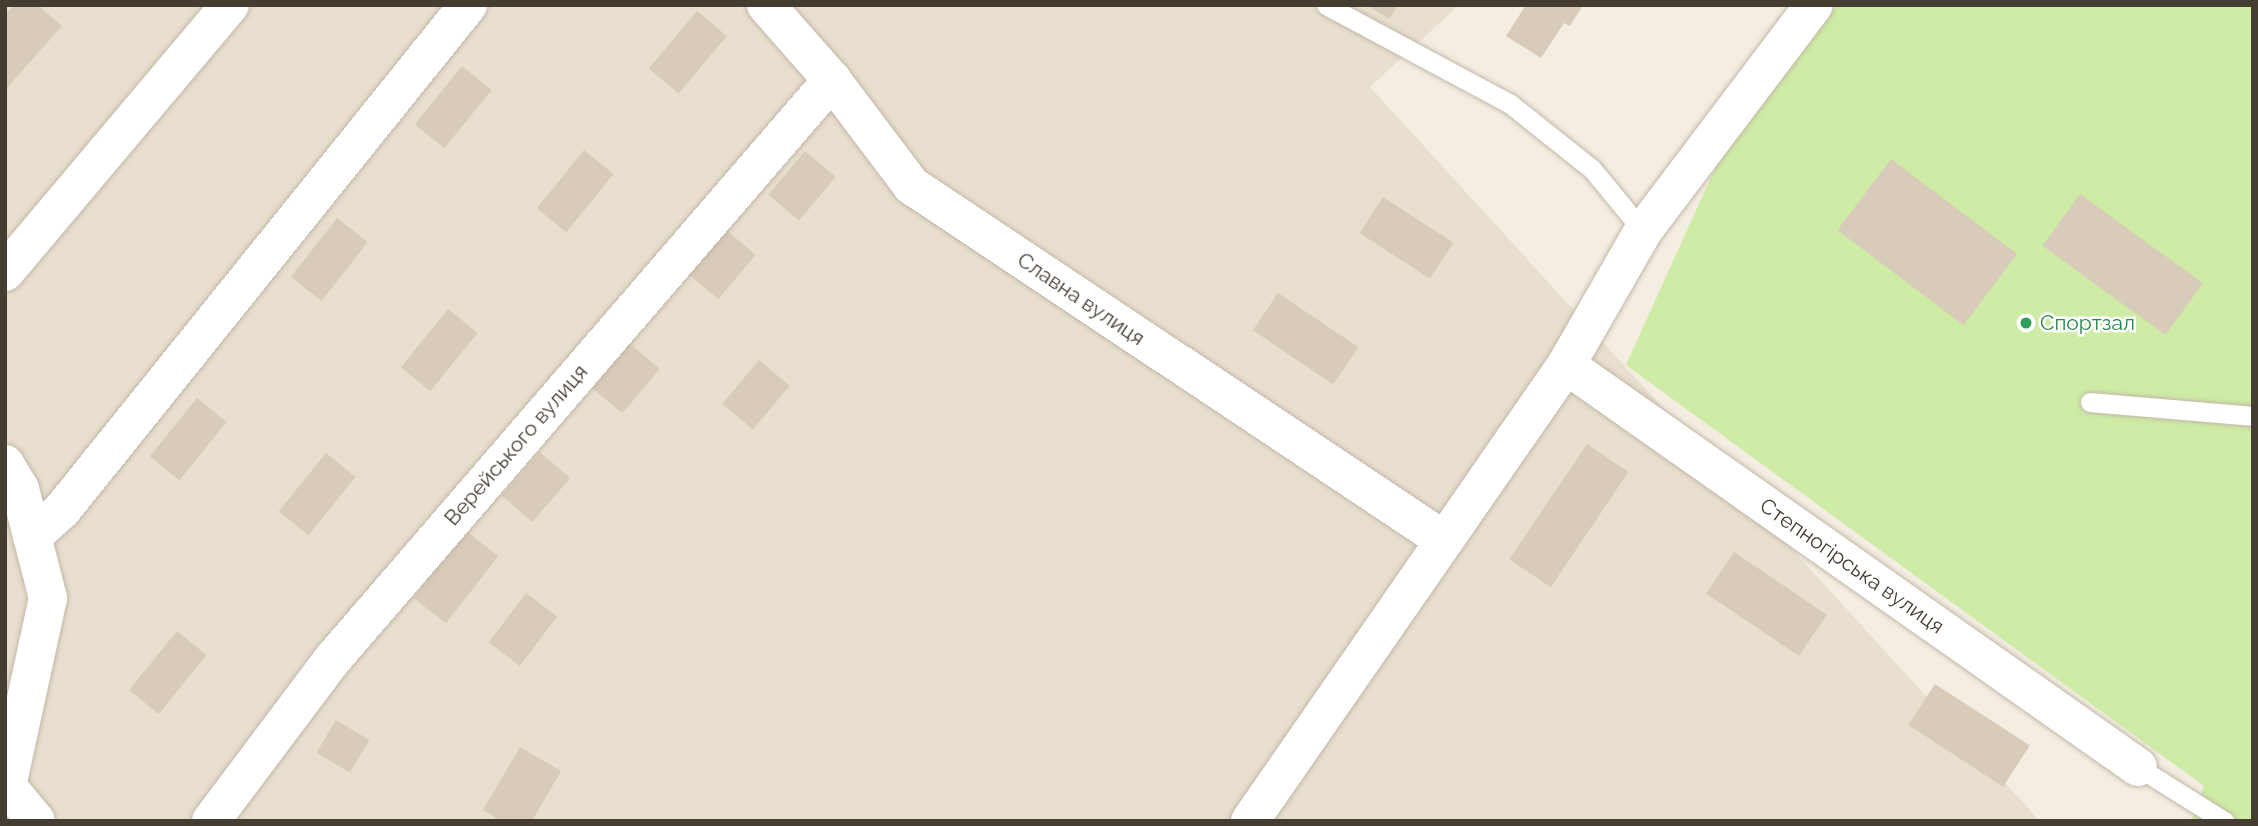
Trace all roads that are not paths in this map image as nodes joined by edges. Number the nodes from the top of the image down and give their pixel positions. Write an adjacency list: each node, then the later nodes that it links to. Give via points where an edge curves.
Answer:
1 (230, 5): 8 (street)
2 (468, 5): 13 (street, via 62,510)
3 (766, 5): 6 (street, Славна вулиця)
4 (1326, 5): 7 (lane, via 1509,103 1592,169)
5 (1814, 5): 7 (street)
6 (832, 79): 14 (street, Славна вулиця, via 912,186); 17 (street, Верейського вулиця, via 341,650)
7 (1643, 231): 9 (street)
8 (5, 272)
9 (1566, 365): 14 (street); 15 (street, Степногірська вулиця)
10 (2090, 402): 11 (lane)
11 (2253, 416)
12 (5, 464): 13 (street, via 20,489)
13 (32, 537): 16 (street, via 48,598 7,786)
14 (1444, 540): 18 (street)
15 (2137, 767): 19 (lane)
16 (36, 821)
17 (211, 821)
18 (1250, 821)
19 (2224, 821)

